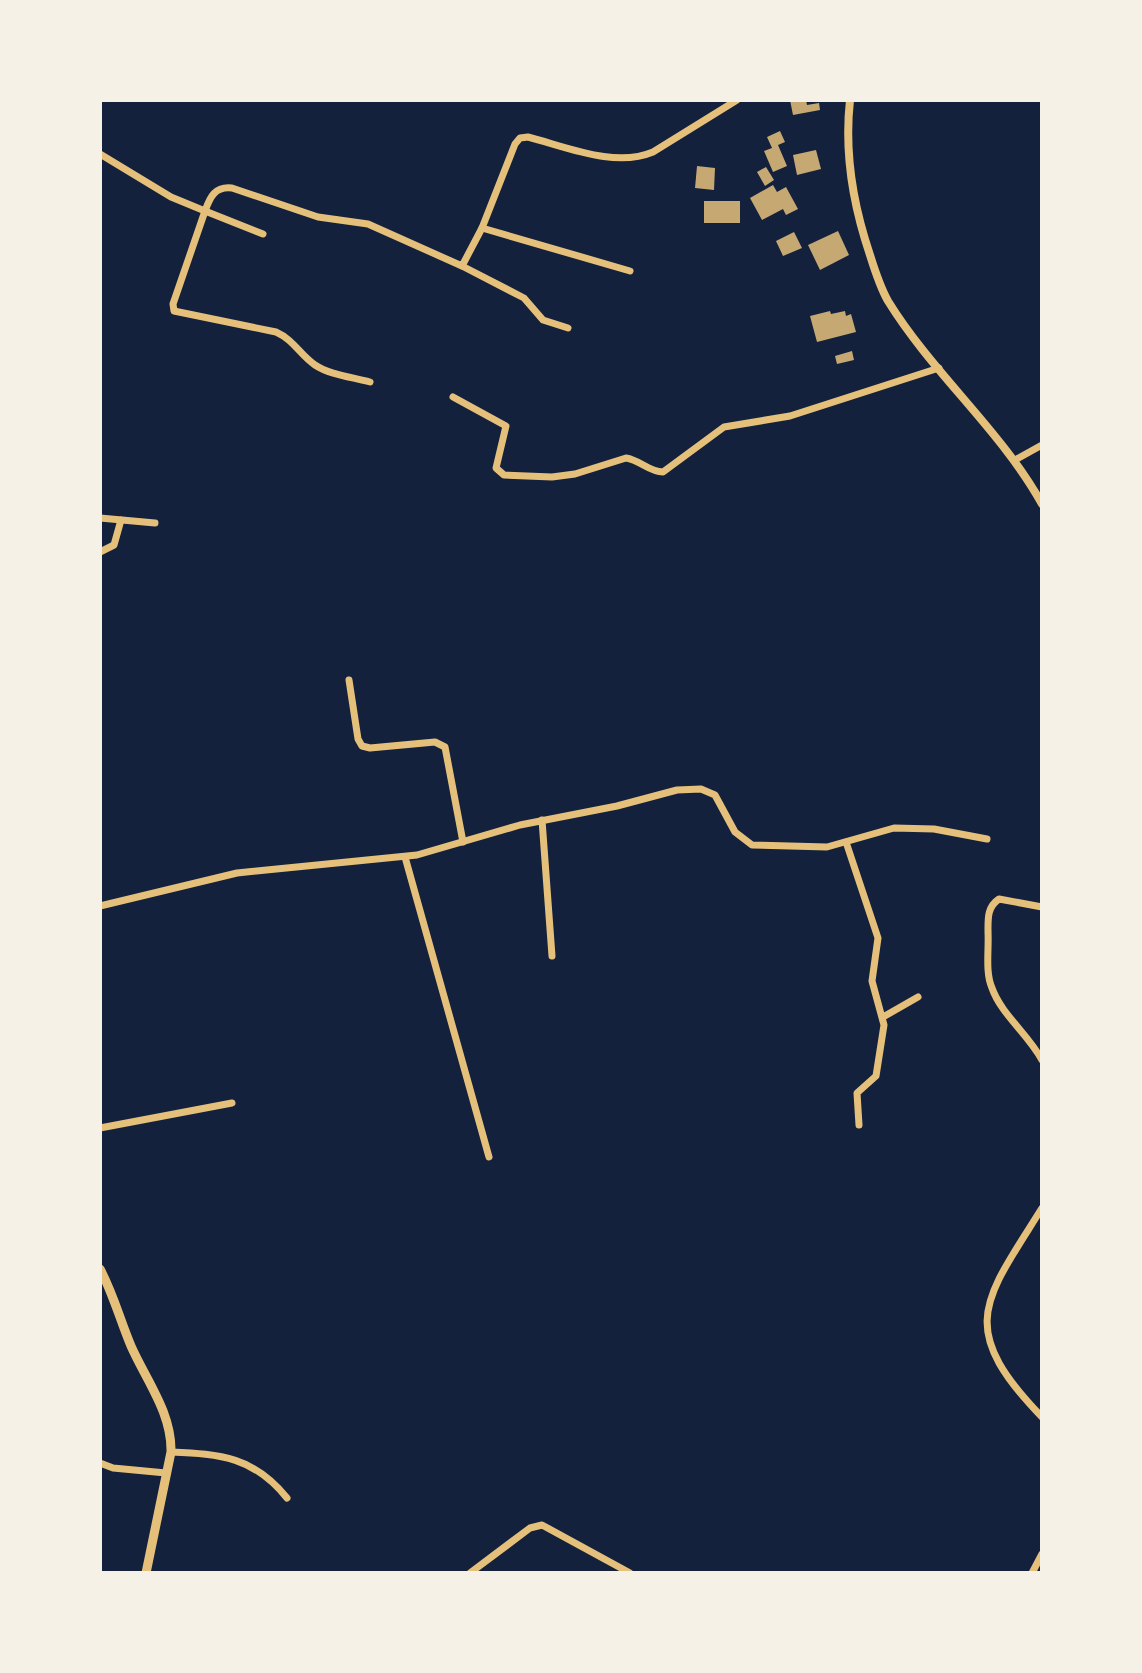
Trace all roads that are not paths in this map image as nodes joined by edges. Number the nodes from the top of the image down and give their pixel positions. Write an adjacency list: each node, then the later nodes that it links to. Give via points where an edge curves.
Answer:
1 (737, 100): 5 (street, via 639,157 616,158 520,138)
2 (850, 100): 10 (street, via 851,184 860,225 886,297)
3 (100, 154): 4 (street)
4 (205, 211): 6 (street); 7 (street, via 214,193 232,188 318,217 368,224); 11 (street, via 174,311 276,332 319,368)
5 (482, 228): 7 (street); 8 (street)
6 (263, 234)
7 (462, 266): 9 (street, via 524,298 543,320)
8 (630, 271)
9 (568, 328)
10 (939, 368): 12 (street, via 790,416 724,427 663,472 626,458 575,474 504,475 496,468 506,426); 14 (street)
11 (370, 382)
12 (453, 397)
13 (1042, 445): 14 (street)
14 (1015, 460): 15 (street)
15 (1042, 504)
16 (100, 518): 17 (street)
17 (121, 520): 18 (street); 19 (street, via 114,545)
18 (155, 523)
19 (100, 552)
20 (349, 680): 23 (street, via 362,746 435,742 445,747)
21 (542, 820): 23 (street); 24 (street, via 691,788 715,795 735,832 752,845 820,847); 28 (street)
22 (987, 839): 24 (street, via 894,828)
23 (463, 842): 25 (street)
24 (846, 842): 30 (street, via 878,938 872,981)
25 (405, 857): 26 (street, via 237,873); 35 (street)
26 (100, 906)
27 (1042, 907): 31 (street, via 999,899 990,907 988,924 991,986)
28 (552, 956)
29 (918, 997): 30 (street)
30 (883, 1017): 33 (street, via 877,1073 857,1093)
31 (1042, 1060)
32 (232, 1103): 34 (street)
33 (859, 1125)
34 (100, 1128)
35 (489, 1157)
36 (1042, 1208): 38 (street, via 994,1287 986,1327 1002,1367)
37 (100, 1269): 39 (main road, via 163,1409)
38 (1042, 1417)
39 (171, 1452): 41 (main road); 42 (street, via 244,1463 265,1474)
40 (100, 1463): 41 (street)
41 (166, 1473): 44 (main road)
42 (287, 1498)
43 (1042, 1554): 47 (street)
44 (146, 1573)
45 (470, 1573): 46 (street, via 530,1528 542,1525)
46 (630, 1573)
47 (1032, 1573)

